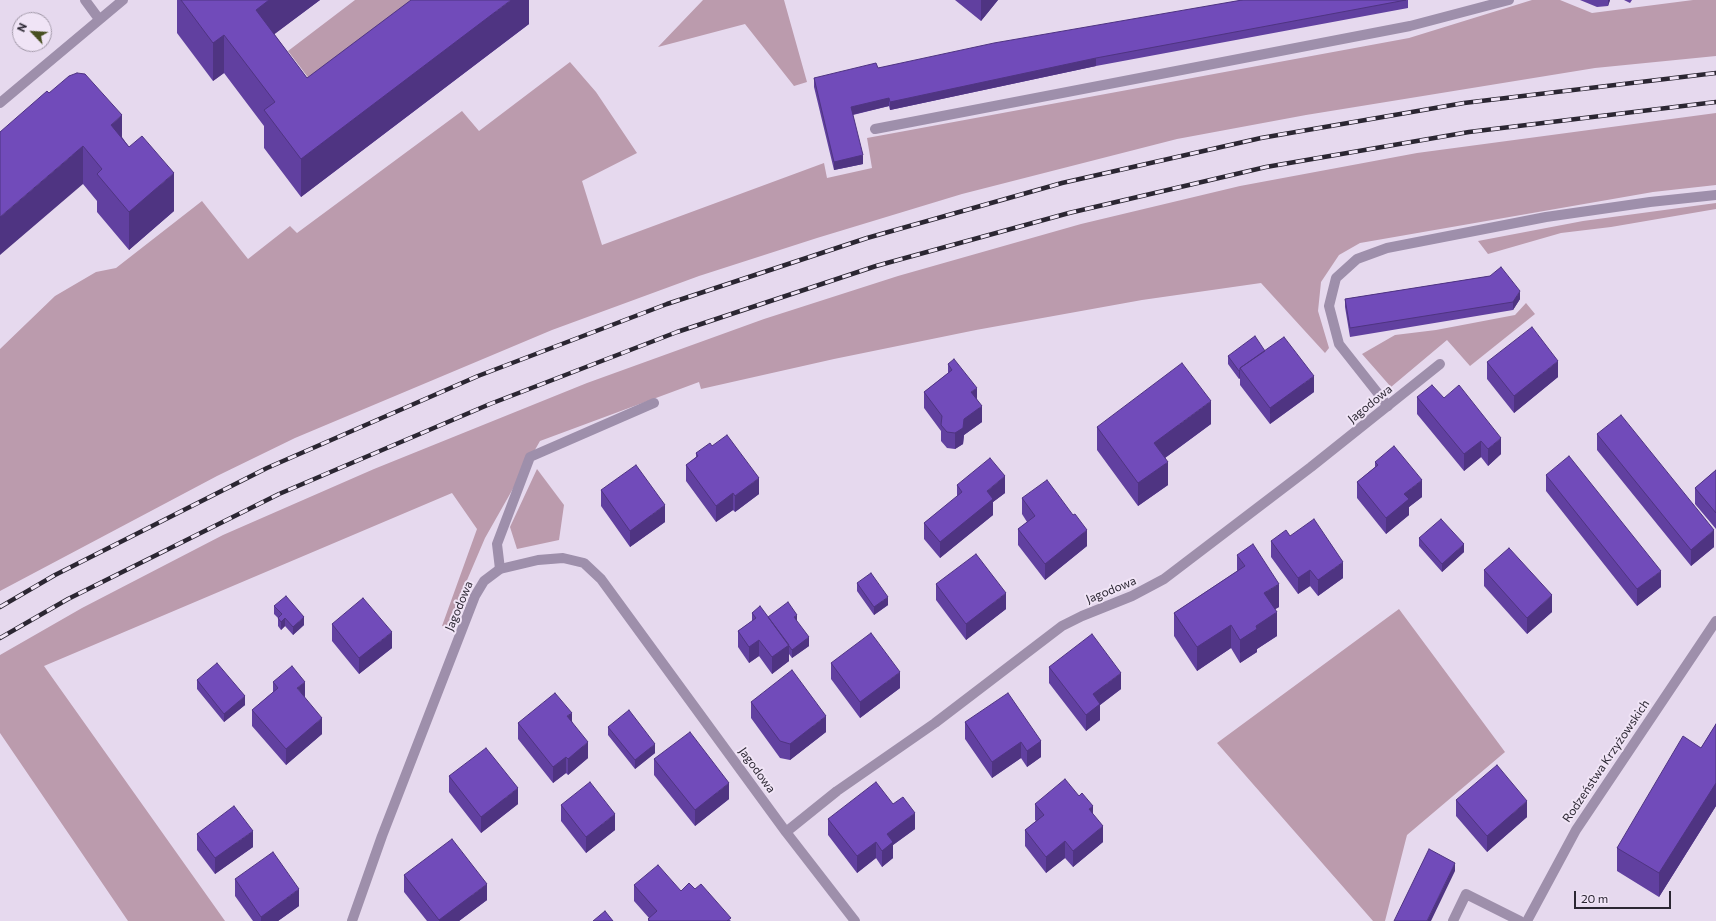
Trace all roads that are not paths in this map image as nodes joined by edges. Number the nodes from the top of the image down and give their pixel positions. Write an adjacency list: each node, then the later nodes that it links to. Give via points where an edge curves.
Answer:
1 (85, 0): 4 (street)
2 (123, 0): 4 (street)
3 (1509, 0): 6 (street, via 1410,26)
4 (99, 19): 5 (street)
5 (0, 103)
6 (874, 129)
7 (1716, 196): 10 (street, via 1650,202 1546,217 1387,248 1357,259 1336,278 1329,306 1339,344)
8 (1440, 364): 10 (street, Jagodowa)
9 (654, 403): 11 (street, via 530,458 497,544)
10 (1388, 406): 13 (street, Jagodowa, via 1164,579 1132,596 1062,626 928,728 837,791)
11 (500, 569): 13 (street, Jagodowa, via 538,560 563,558 584,564 601,579); 14 (street, Jagodowa, via 484,581 475,596 382,836)
12 (1716, 621): 18 (street, Rodzeństwa Krzyżowskich, via 1576,830)
13 (786, 832): 15 (street, Jagodowa)
14 (352, 921)
15 (855, 921)
16 (1453, 921): 17 (street, via 1466,894)
17 (1520, 921)
18 (1527, 921)

